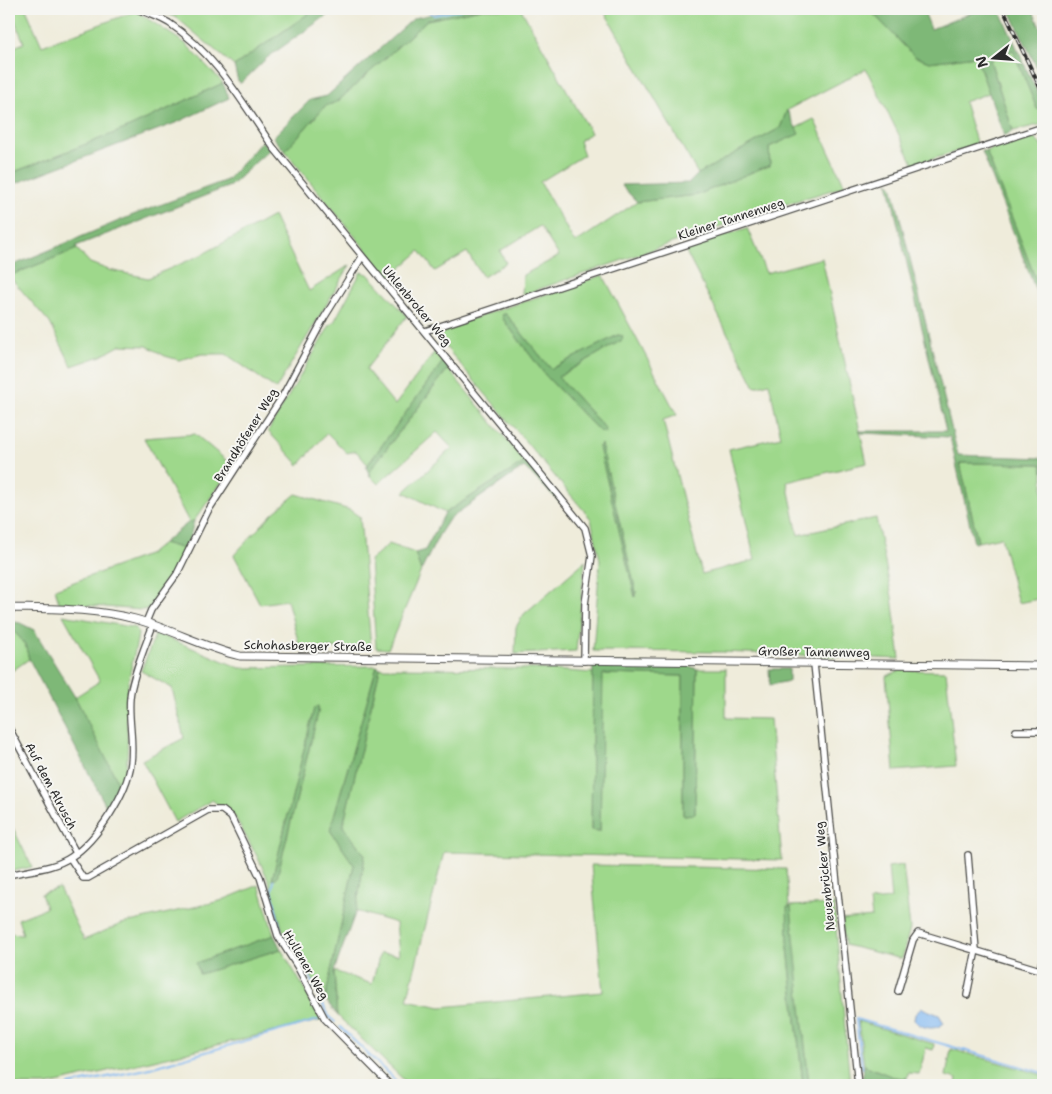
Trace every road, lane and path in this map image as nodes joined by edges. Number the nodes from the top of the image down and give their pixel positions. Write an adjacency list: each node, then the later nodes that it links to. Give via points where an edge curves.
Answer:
1 (137, 9): 3 (street, Uhlenbroker Weg, via 167,22 206,54 273,147)
2 (1043, 127): 4 (street, Kleiner Tannenweg)
3 (362, 257): 4 (street, Uhlenbroker Weg); 6 (street, Brandhöfener Weg, via 324,318 282,397 208,511 177,574 151,610)
4 (425, 330): 7 (street, Uhlenbroker Weg, via 585,528 592,556 585,604)
5 (9, 608): 6 (street, Schohasberger Straße, via 112,614)
6 (149, 624): 7 (street, Schohasberger Straße, via 240,656); 13 (street, Brandhöfener Weg, via 130,696 132,762 127,782 107,817)
7 (584, 661): 8 (street, Großer Tannenweg)
8 (814, 664): 9 (street, Großer Tannenweg); 23 (street, Neuenbrücker Weg)
9 (1043, 666)
10 (9, 728): 13 (street, Auf dem Alrusch)
11 (1043, 731): 12 (street)
12 (1016, 732)
13 (76, 853): 15 (street, Brandhöfener Weg)
14 (968, 855): 17 (street)
15 (70, 858): 16 (street, Brandhöfener Weg); 22 (street, Hullener Weg, via 80,875 88,878 208,810 222,810 231,817 260,877 278,936 325,1019)
16 (9, 875)
17 (976, 950): 19 (street); 20 (street, via 918,934 913,940); 21 (street)
18 (1043, 956): 19 (street)
19 (1041, 971)
20 (898, 992)
21 (967, 995)
22 (390, 1085)
23 (858, 1085)

